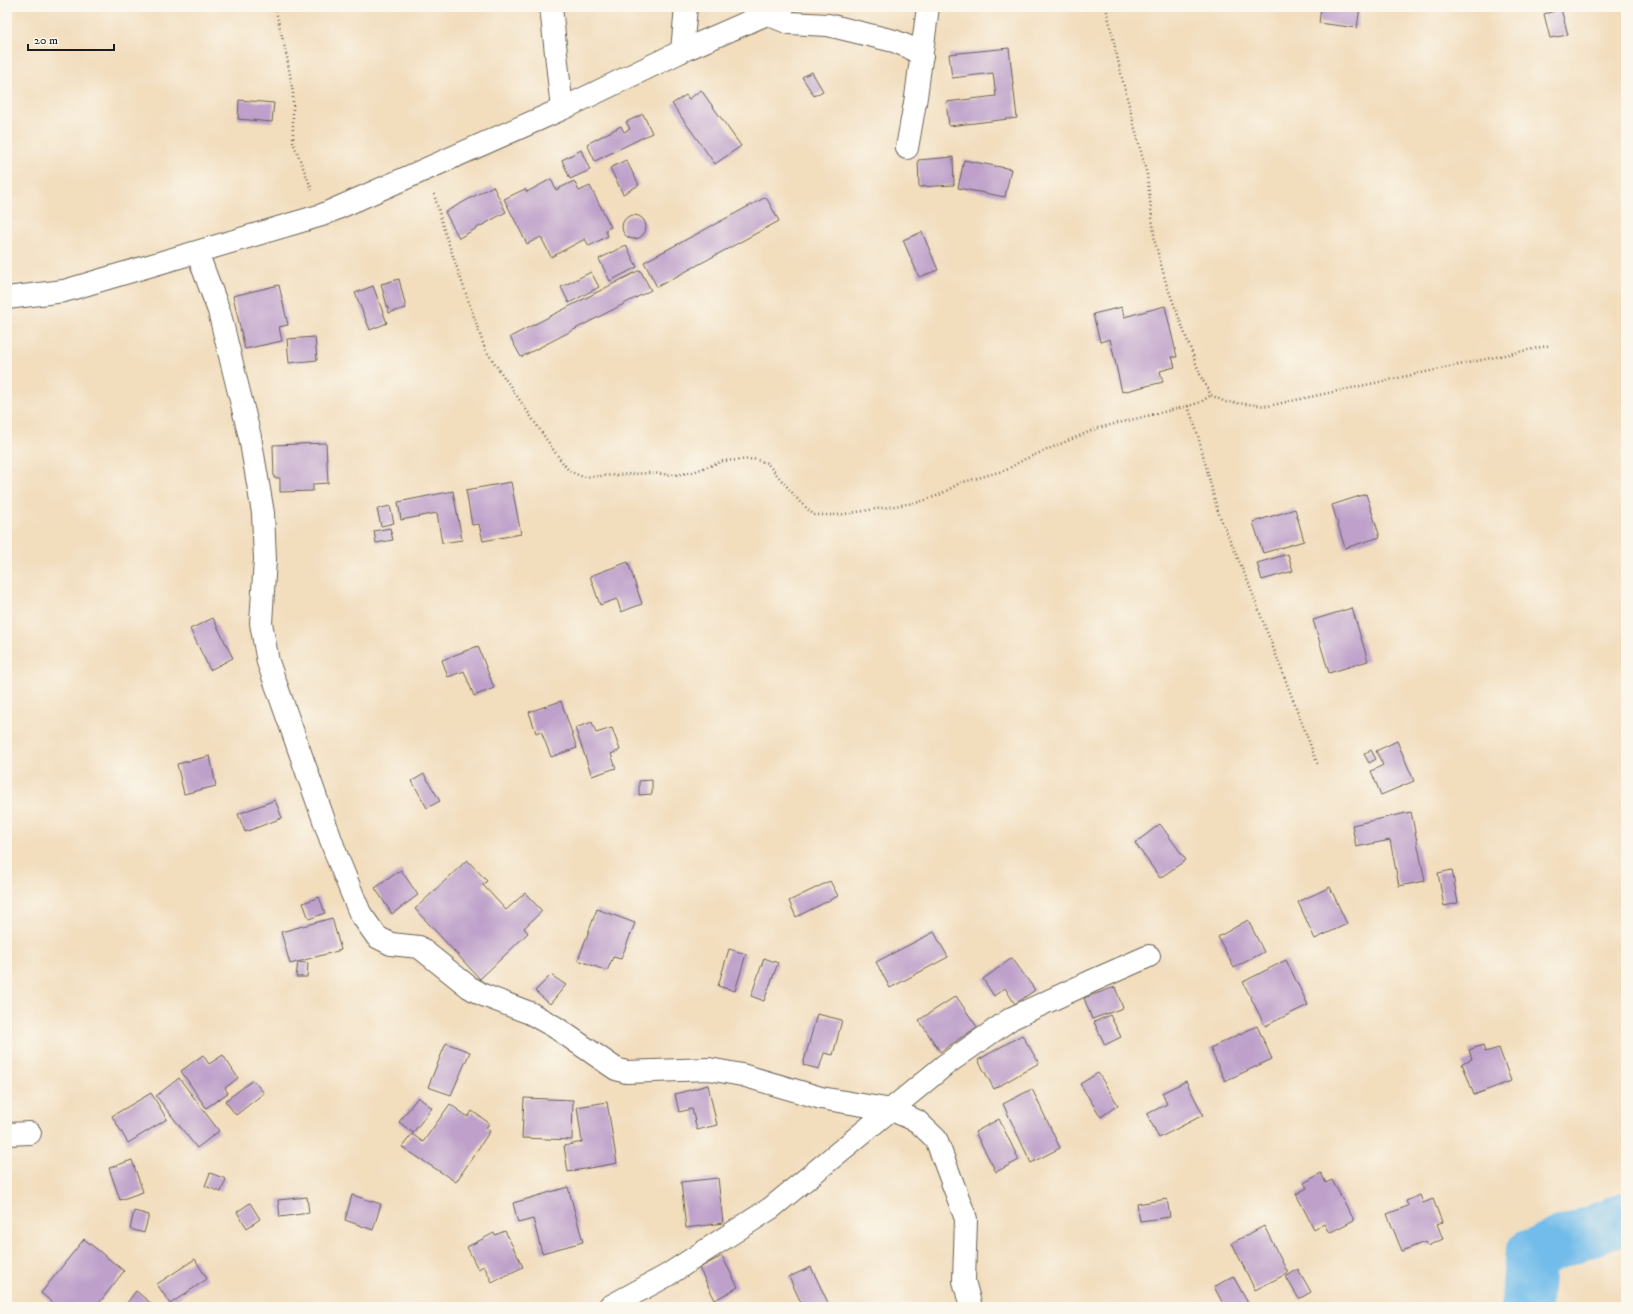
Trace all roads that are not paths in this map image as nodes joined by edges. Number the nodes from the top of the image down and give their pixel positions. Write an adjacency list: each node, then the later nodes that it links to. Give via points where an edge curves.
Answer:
1 (551, 7): 7 (street)
2 (686, 7): 5 (street)
3 (928, 7): 6 (street)
4 (775, 11): 5 (street); 6 (street, via 789,23 828,26 894,41)
5 (682, 51): 7 (street)
6 (922, 56): 8 (street)
7 (562, 109): 9 (street, via 322,215)
8 (907, 148)
9 (198, 252): 10 (street, via 64,291); 12 (street, via 219,311 250,437 262,513 265,559 261,623 268,662 337,857 360,913 378,937 391,944 419,947 469,987 530,1013 616,1070 626,1072 710,1069 742,1075 821,1098)
10 (7, 298)
11 (1150, 956): 12 (street, via 1012,1018 945,1065)
12 (892, 1110): 15 (street, via 771,1208 666,1276); 16 (street, via 917,1121 936,1139 966,1219 964,1281)
13 (30, 1133): 14 (street)
14 (7, 1134)
15 (609, 1307)
16 (971, 1307)

